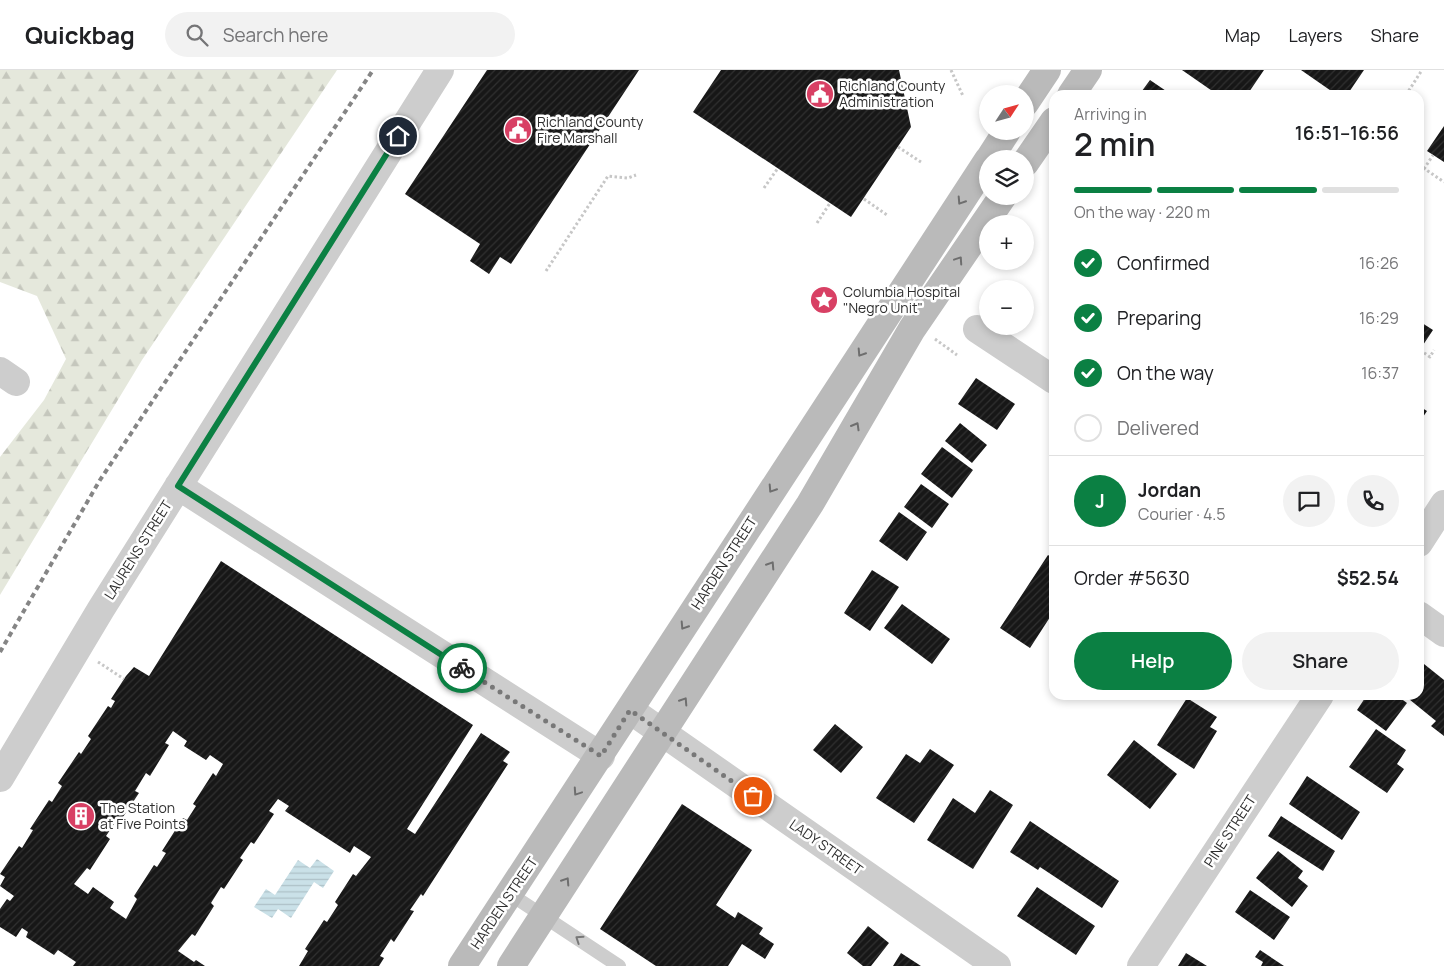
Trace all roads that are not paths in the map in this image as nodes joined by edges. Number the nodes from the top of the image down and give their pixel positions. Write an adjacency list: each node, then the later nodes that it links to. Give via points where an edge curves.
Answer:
1 (440, 70): 12 (street, LAURENS STREET)
2 (1046, 70): 4 (main road)
3 (1088, 70): 5 (main road)
4 (1034, 89)
5 (1074, 90)
6 (1049, 128): 7 (main road)
7 (1034, 151)
8 (979, 174): 18 (main road, HARDEN STREET, one-way to 18)
9 (997, 205): 19 (main road, one-way to 9, via 810,504 912,329)
10 (977, 330): 11 (street)
11 (1049, 377)
12 (178, 486): 20 (street); 21 (street, LAURENS STREET)
13 (1444, 504): 14 (street)
14 (1424, 535)
15 (1424, 619): 16 (street)
16 (1444, 633)
17 (1317, 700): 28 (street, PINE STREET)
18 (630, 710): 19 (street, LADY STREET); 20 (main road, HARDEN STREET)
19 (663, 733): 23 (main road, one-way to 19); 27 (street, LADY STREET)
20 (601, 756): 22 (main road, HARDEN STREET, one-way to 22)
21 (0, 778)
22 (510, 894): 23 (lane); 24 (main road, HARDEN STREET)
23 (544, 916): 25 (main road); 26 (lane, one-way to 23)
24 (462, 966)
25 (511, 966)
26 (619, 966)
27 (997, 966)
28 (1141, 966)

